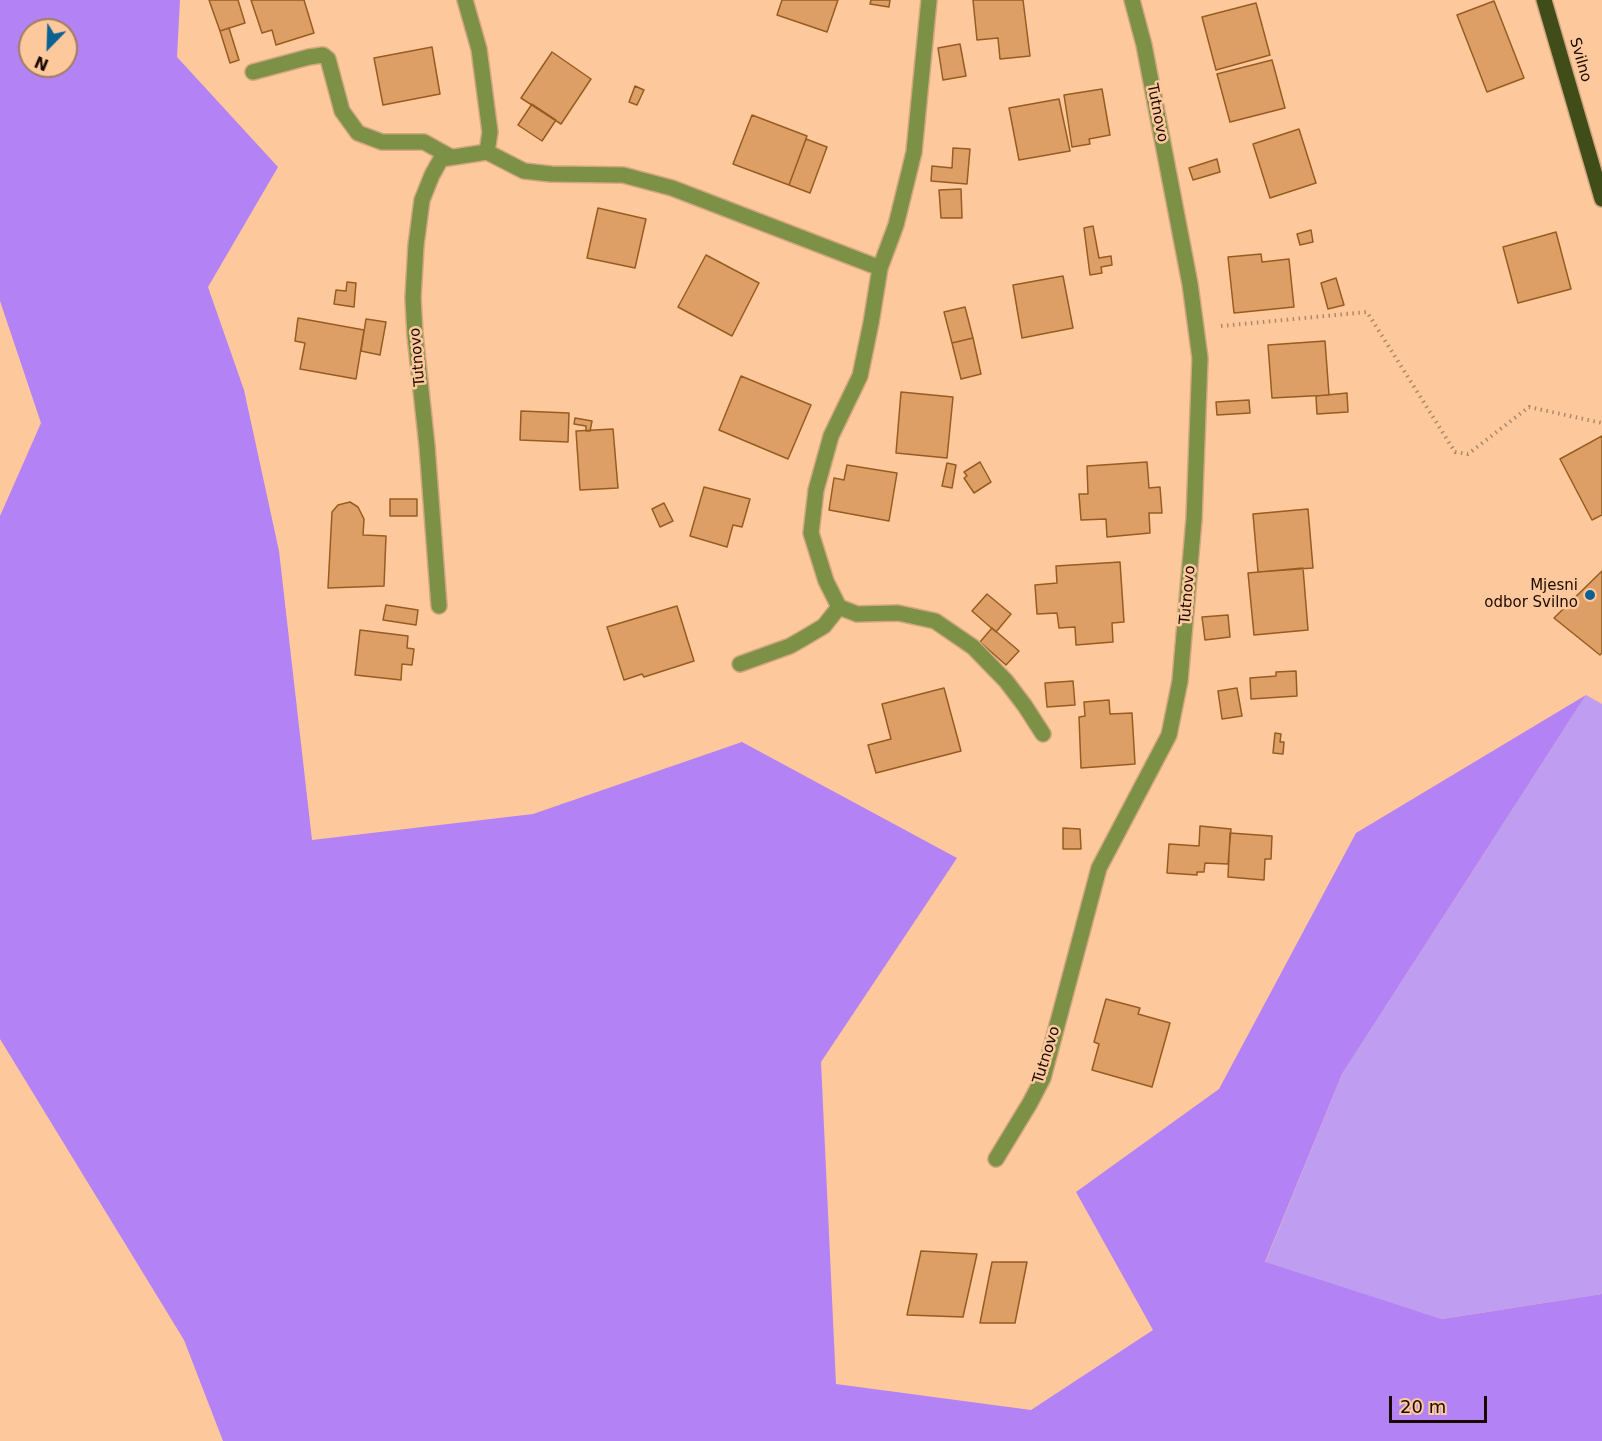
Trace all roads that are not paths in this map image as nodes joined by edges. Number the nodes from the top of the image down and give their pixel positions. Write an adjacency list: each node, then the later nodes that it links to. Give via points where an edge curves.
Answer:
1 (465, 0): 6 (street, via 479,49 490,132)
2 (929, 0): 9 (street, via 914,152 896,225)
3 (1132, 0): 14 (street, Tutnovo, via 1190,284 1200,358 1194,519 1180,681 1169,735 1099,868 1043,1078)
4 (1544, 0): 8 (main road, Svilno)
5 (253, 72): 7 (street, via 323,55 328,59 342,111 358,133 382,142 424,142)
6 (488, 152): 7 (street); 9 (street, via 524,171 623,175 672,188)
7 (452, 157): 10 (street, Tutnovo, via 441,159 422,200 413,298)
8 (1602, 199)
9 (880, 268): 11 (street, via 860,375 831,436 816,490 811,533)
10 (439, 606)
11 (839, 607): 12 (street, via 824,626 804,638); 13 (street, via 857,614 898,613 935,621 973,647 1006,681)
12 (740, 664)
13 (1043, 734)
14 (996, 1159)

